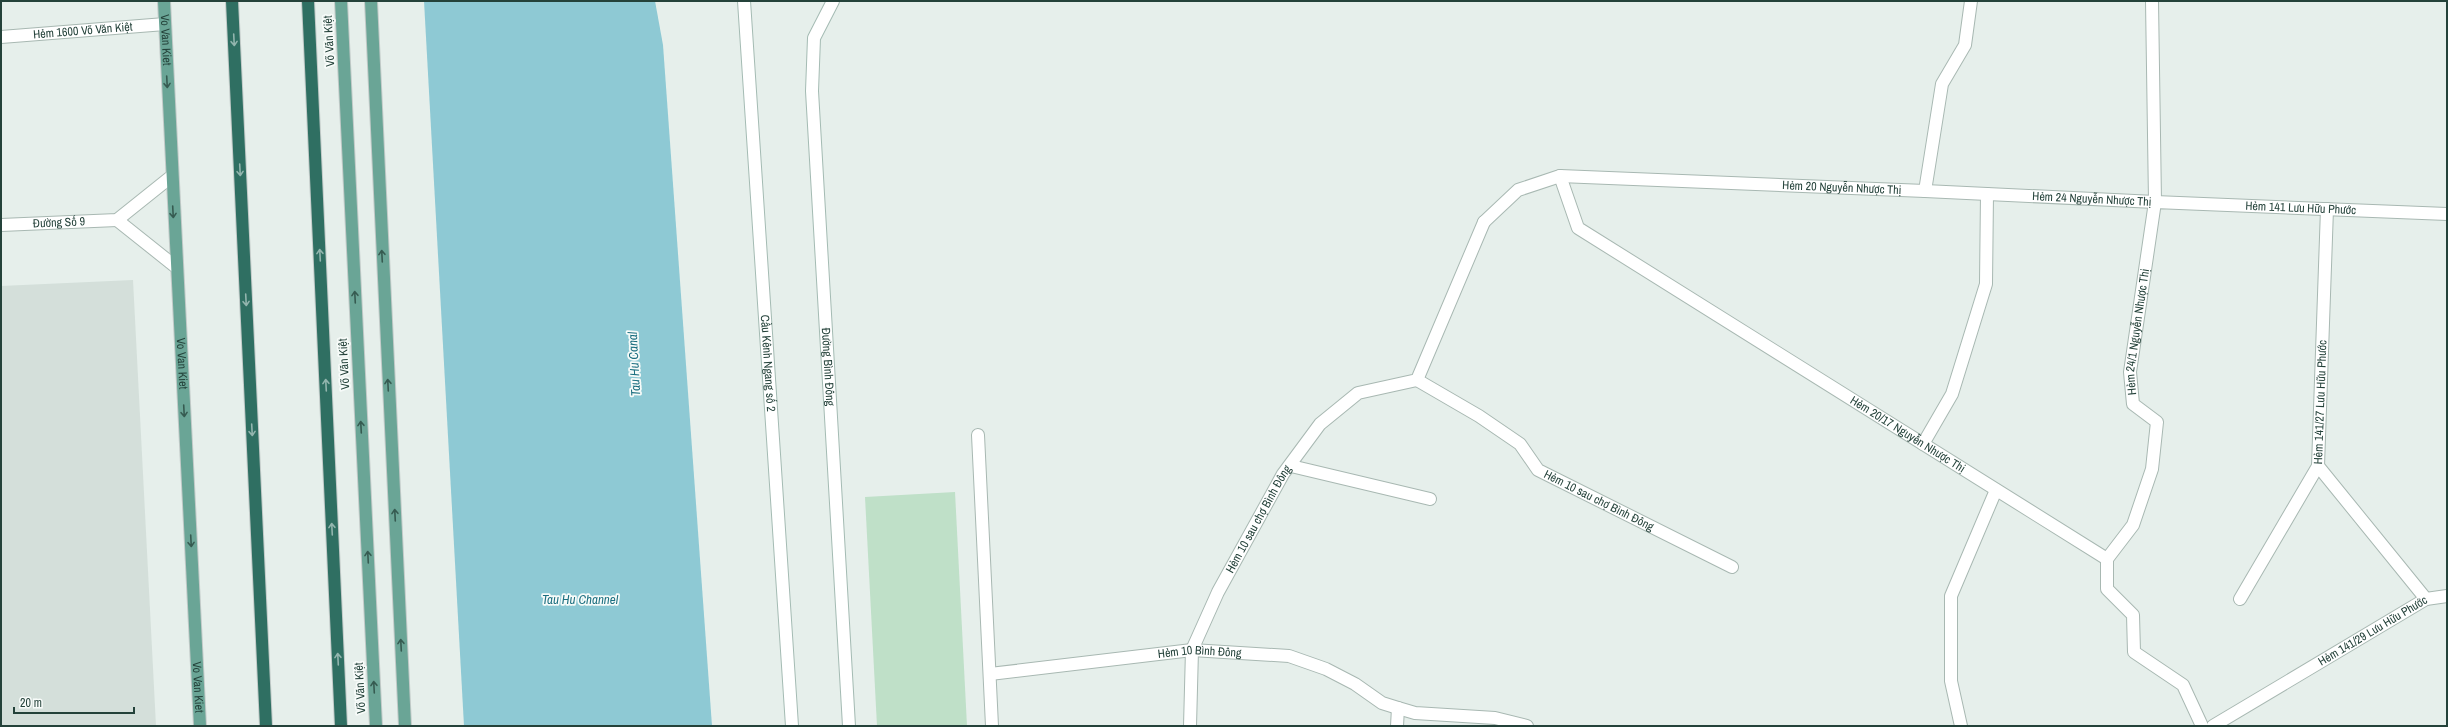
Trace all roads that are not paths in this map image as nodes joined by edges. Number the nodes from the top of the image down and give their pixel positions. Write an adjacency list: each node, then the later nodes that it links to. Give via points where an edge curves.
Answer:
1 (164, 1): 10 (main road, Vo Van Kiet)
2 (232, 1): 38 (highway, one-way to 38)
3 (308, 1): 39 (highway, Võ Văn Kiệt, one-way to 3)
4 (341, 1): 40 (main road, Võ Văn Kiệt, one-way to 4)
5 (371, 1): 41 (main road, one-way to 5)
6 (744, 1): 42 (street, Cầu Kênh Ngang số 2)
7 (1971, 1): 14 (street, via 1964,45 1942,84)
8 (2152, 1): 16 (street, Hẻm 24 Nguyễn Nhược Thị)
9 (830, 6): 43 (street, Đường Bình Đông, via 814,38 812,92)
10 (165, 24): 11 (street, Hẻm 1600 Võ Văn Kiệt); 12 (main road, Vo Van Kiet, one-way to 12)
11 (1, 37)
12 (172, 176): 19 (street); 21 (main road, Vo Van Kiet, one-way to 21)
13 (1560, 176): 14 (street, Hẻm 20 Nguyễn Nhược Thị); 22 (street, via 1518,190 1484,222); 24 (street, Hẻm 20/17 Nguyễn Nhược Thị, via 1578,228)
14 (1925, 191): 15 (street, Hẻm 24 Nguyễn Nhược Thị)
15 (1987, 194): 16 (street, Hẻm 24 Nguyễn Nhược Thị); 24 (street, via 1986,284 1952,394)
16 (2155, 202): 17 (street, Hẻm 141 Lưu Hữu Phước); 29 (street, Hẻm 24/1 Nguyễn Nhược Thị, via 2130,372 2133,404 2157,422 2152,469 2133,525)
17 (2327, 209): 18 (street, Hẻm 141 Lưu Hữu Phước); 26 (street, Hẻm 141/27 Lưu Hữu Phước)
18 (2447, 214)
19 (117, 220): 20 (street, Đường Số 9); 21 (street)
20 (1, 225)
21 (176, 267): 37 (main road, Vo Van Kiet, one-way to 37)
22 (1418, 380): 25 (street, Hẻm 10 sau chợ Bình Đông, via 1358,393 1320,424); 30 (street, Hẻm 10 sau chợ Bình Đông, via 1520,444 1538,470)
23 (978, 435): 35 (street)
24 (1923, 444): 27 (street, Hẻm 20/17 Nguyễn Nhược Thị)
25 (1291, 466): 28 (street); 34 (street, Hẻm 10 sau chợ Bình Đông, via 1283,474 1218,592)
26 (2318, 466): 32 (street, Hẻm 141/27 Lưu Hữu Phước); 33 (street, Hẻm 141/29 Lưu Hữu Phước)
27 (1996, 490): 29 (street, Hẻm 20/17 Nguyễn Nhược Thị); 48 (street, via 1951,596 1951,681)
28 (1430, 499)
29 (2107, 559): 49 (street, via 2107,589 2133,615 2134,652 2183,685)
30 (1732, 567)
31 (2447, 596): 33 (street)
32 (2240, 599)
33 (2426, 599): 50 (street, Hẻm 141/29 Lưu Hữu Phước)
34 (1192, 650): 35 (street, Hẻm 10 Bình Đông); 36 (street, Hẻm 10 Bình Đông, via 1289,656 1326,669 1355,684 1382,703); 45 (street, Hẻm 10 sau chợ Bình Đông)
35 (990, 674): 44 (street)
36 (1398, 708): 46 (street); 47 (street, Hẻm 10 Bình Đông, via 1415,713 1496,718)
37 (200, 726)
38 (266, 726)
39 (341, 726)
40 (376, 726)
41 (405, 726)
42 (792, 726)
43 (849, 726)
44 (992, 726)
45 (1190, 726)
46 (1397, 726)
47 (1527, 726)
48 (1961, 726)
49 (2202, 726)
50 (2213, 726)

